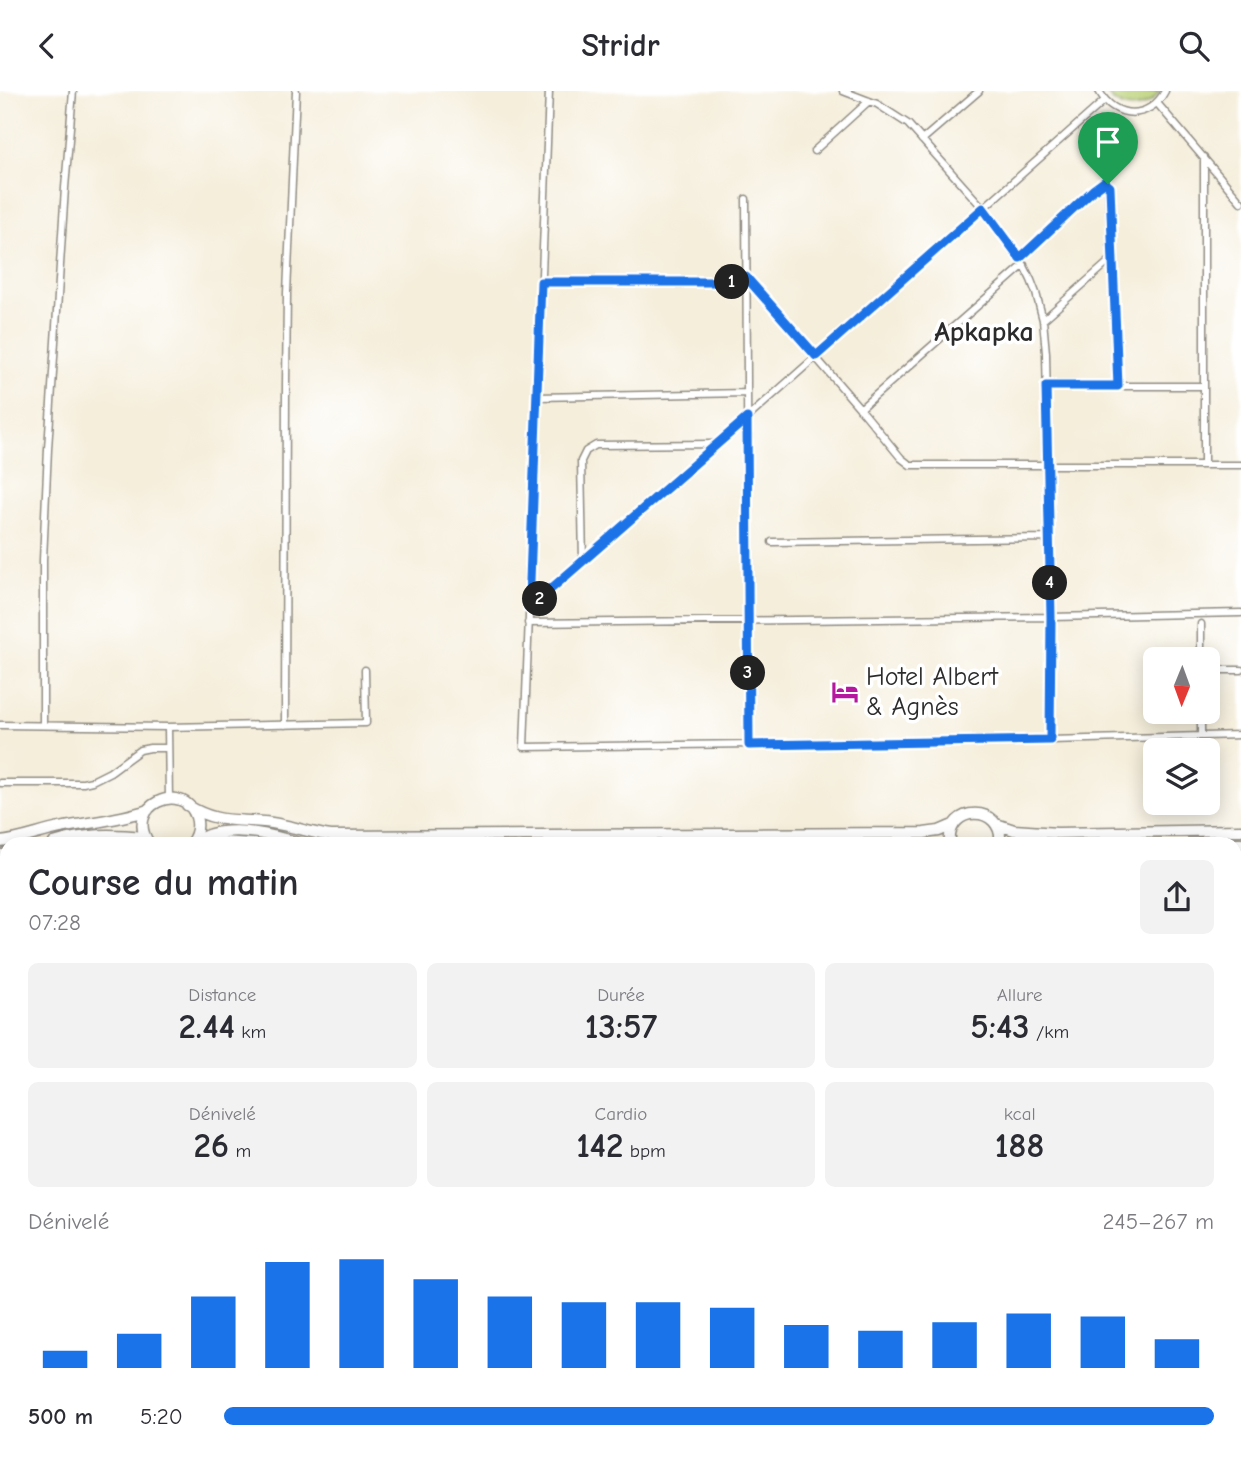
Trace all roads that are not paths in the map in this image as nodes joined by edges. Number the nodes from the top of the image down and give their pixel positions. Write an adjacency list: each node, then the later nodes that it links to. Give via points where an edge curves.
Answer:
1 (73, 91): 49 (street, via 48,449)
2 (296, 91): 50 (street, via 286,385)
3 (549, 91): 21 (street)
4 (843, 91): 9 (street)
5 (979, 91): 11 (street)
6 (1099, 91): 8 (street)
7 (1165, 91): 10 (street)
8 (1105, 100): 10 (street, via 1128,113); 16 (street)
9 (869, 101): 11 (street, via 892,112); 12 (street)
10 (1157, 103): 13 (street)
11 (922, 140): 16 (street)
12 (814, 151)
13 (1204, 157): 15 (street); 26 (street)
14 (746, 199): 20 (street)
15 (1241, 202)
16 (983, 208): 17 (street); 23 (street)
17 (1020, 258): 18 (street, via 1104,182 1110,187); 19 (street)
18 (1112, 258): 22 (street); 25 (street)
19 (1024, 265): 22 (street); 29 (street)
20 (746, 279): 21 (street); 23 (street); 27 (street)
21 (541, 282): 28 (street)
22 (1042, 320): 24 (street)
23 (816, 356): 29 (street); 30 (street)
24 (1046, 386): 25 (street); 32 (street)
25 (1118, 386): 26 (street)
26 (1204, 386): 33 (street)
27 (747, 393): 28 (street); 30 (street)
28 (537, 397): 38 (street)
29 (860, 408): 32 (street, via 910,465)
30 (747, 418): 31 (street); 41 (street)
31 (715, 444): 37 (street); 37 (street, via 596,445 586,451 581,461)
32 (1047, 464): 33 (street); 35 (street)
33 (1204, 465): 34 (street)
34 (1241, 465)
35 (1049, 538): 36 (street); 40 (street)
36 (772, 542)
37 (583, 561): 38 (street)
38 (529, 608): 42 (street)
39 (1241, 613): 40 (street)
40 (1051, 617): 41 (street); 55 (street)
41 (748, 619): 42 (street); 56 (street)
42 (528, 623): 56 (street, via 524,747)
43 (1201, 624): 44 (street)
44 (1201, 647)
45 (365, 670): 50 (street, via 366,723)
46 (1220, 670): 47 (street)
47 (1241, 670)
48 (0, 725): 49 (street)
49 (43, 725): 52 (street)
50 (285, 725): 52 (street)
51 (1201, 725): 54 (street)
52 (168, 727): 57 (street)
53 (1241, 735): 54 (street)
54 (1201, 736): 55 (street)
55 (1050, 740): 56 (street)
56 (749, 745)
57 (168, 748): 58 (street, via 140,750 110,772 83,783); 59 (street)
58 (0, 783)
59 (169, 799): 60 (highway); 61 (highway)
60 (187, 805): 63 (highway, via 212,818 273,823 331,836 925,833); 69 (highway, via 197,821)
61 (148, 810): 65 (highway); 68 (highway, via 143,821)
62 (996, 824): 63 (highway, via 977,813 961,817); 64 (highway, via 1057,833); 73 (highway)
63 (953, 825): 72 (highway)
64 (1241, 830)
65 (27, 837)
66 (78, 837): 67 (highway)
67 (132, 837)
68 (146, 837)
69 (195, 837)
70 (204, 837): 71 (highway, via 226,832)
71 (276, 837)
72 (950, 837)
73 (1000, 837)

